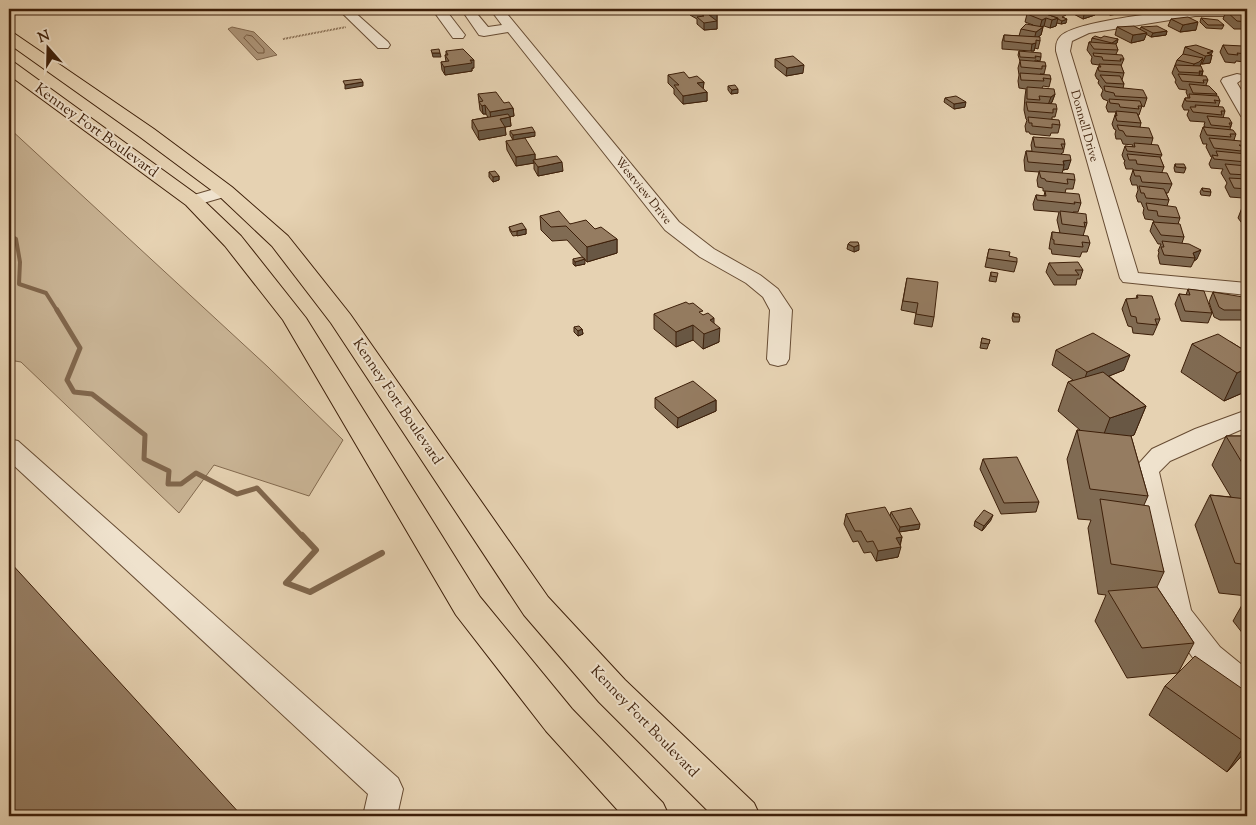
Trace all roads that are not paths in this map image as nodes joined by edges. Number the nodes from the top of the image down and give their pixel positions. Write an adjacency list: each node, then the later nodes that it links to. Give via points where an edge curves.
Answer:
1 (344, 9): 9 (street)
2 (438, 9): 7 (street)
3 (467, 9): 6 (street, via 484,32)
4 (496, 9): 6 (street, Westview Drive)
5 (1247, 12): 15 (street, Donnell Drive, via 1195,12 1086,30 1066,38 1063,52 1130,278)
6 (510, 28): 16 (street, Westview Drive, via 672,226 707,253 771,293 781,310)
7 (458, 35)
8 (9, 37): 13 (main road, Kenney Fort Boulevard)
9 (383, 45)
10 (9, 67): 14 (main road, Kenney Fort Boulevard)
11 (1237, 78): 12 (street, via 1228,81)
12 (1247, 113)
13 (225, 191): 14 (street); 22 (main road, Kenney Fort Boulevard, via 280,241 341,319 536,606 612,691)
14 (193, 202): 21 (main road, Kenney Fort Boulevard, via 233,241 294,318 468,606 559,720)
15 (1247, 289)
16 (778, 358)
17 (1247, 418): 19 (street, via 1161,455 1146,470 1177,614 1208,656)
18 (9, 446): 20 (street, via 386,789)
19 (1247, 687)
20 (380, 816)
21 (649, 816)
22 (740, 816)

